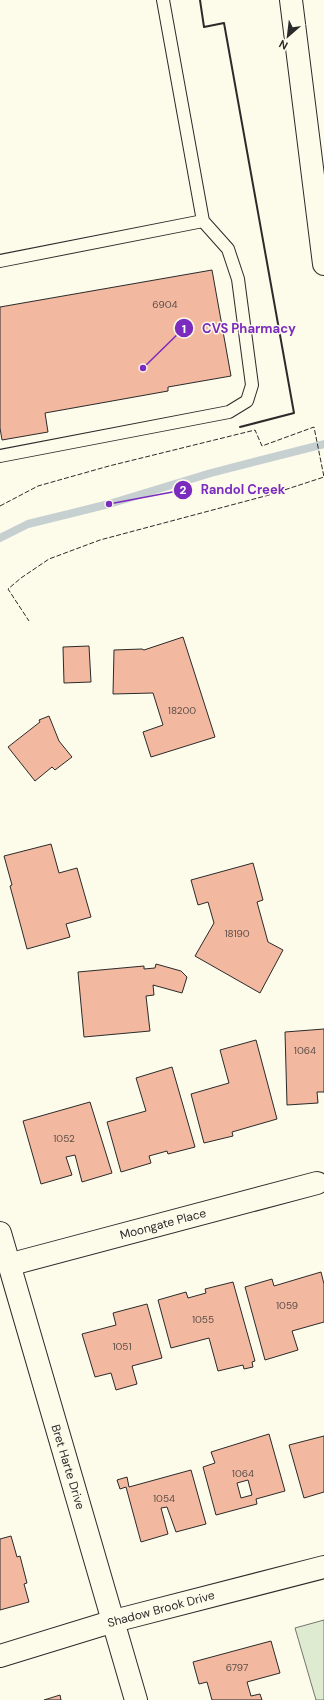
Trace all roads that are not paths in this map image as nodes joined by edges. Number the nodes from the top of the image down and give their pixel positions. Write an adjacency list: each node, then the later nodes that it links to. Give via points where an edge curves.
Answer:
1 (163, 0): 3 (lane)
2 (291, 0): 5 (street)
3 (203, 222): 4 (lane); 6 (lane, via 228,249 238,279 252,385 247,401 229,412)
4 (0, 260)
5 (324, 264)
6 (0, 456)
7 (317, 1183): 9 (street, Moongate Place)
8 (0, 1233): 9 (street, Bret Harte Drive)
9 (8, 1265): 11 (street, Bret Harte Drive)
10 (324, 1567): 11 (street, Shadow Brook Drive)
11 (114, 1622): 12 (street, Shadow Brook Drive); 13 (street, Bret Harte Drive)
12 (0, 1656)
13 (136, 1700)

